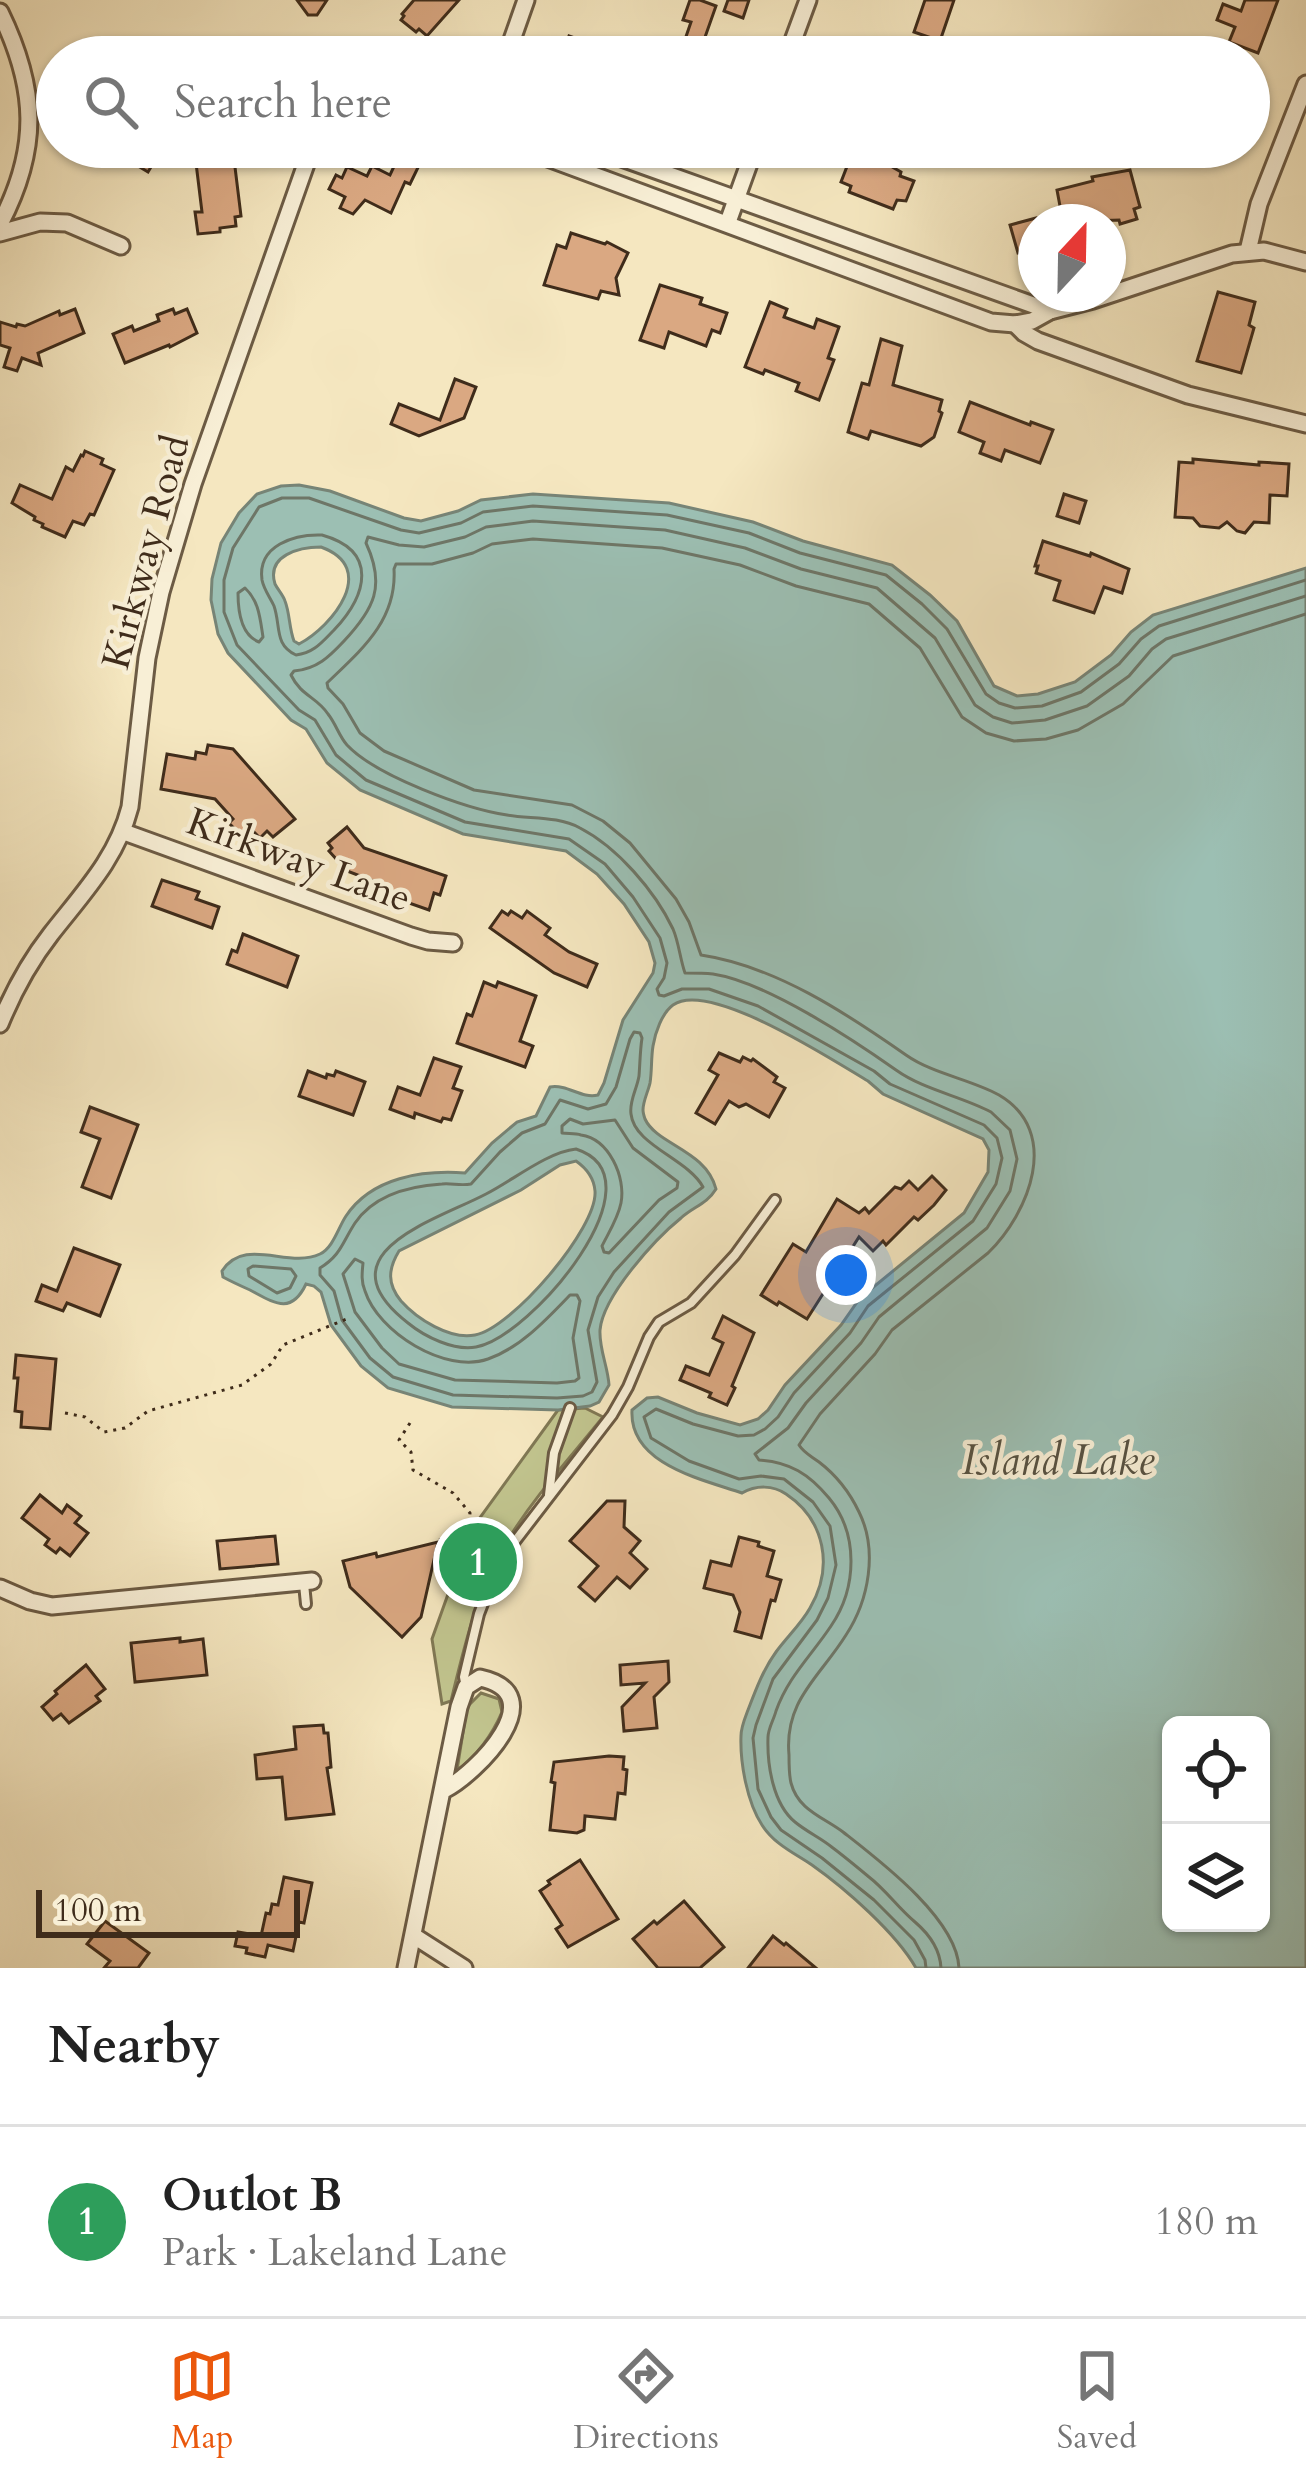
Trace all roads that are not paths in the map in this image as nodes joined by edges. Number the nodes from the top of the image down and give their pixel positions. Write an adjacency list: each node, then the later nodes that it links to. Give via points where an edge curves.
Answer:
1 (526, 0): 4 (street)
2 (808, 0): 5 (street)
3 (0, 12): 13 (street, via 25,71 30,133)
4 (513, 36)
5 (795, 36)
6 (1306, 84): 16 (street)
7 (305, 168): 23 (street, Kirkway Road, via 161,592)
8 (577, 168): 12 (street)
9 (652, 168): 11 (street)
10 (747, 168): 11 (street)
11 (737, 197): 12 (street); 19 (street)
12 (728, 222): 21 (street)
13 (0, 224)
14 (0, 233): 15 (street, via 67,223)
15 (122, 246)
16 (1248, 251): 17 (street); 18 (street)
17 (1306, 262)
18 (1126, 289)
19 (1018, 299)
20 (1048, 312): 21 (street)
21 (1015, 324): 22 (street, via 1038,341 1188,395)
22 (1306, 424)
23 (124, 832): 24 (street, Kirkway Lane, via 411,936); 25 (street, Kirkway Road, via 32,962)
24 (454, 943)
25 (0, 1024)
26 (775, 1200): 28 (lane, via 691,1303 659,1322 612,1415)
27 (570, 1408): 28 (lane)
28 (549, 1496): 32 (lane, via 492,1580)
29 (308, 1581): 30 (street, via 52,1606); 31 (lane)
30 (0, 1588)
31 (306, 1604)
32 (466, 1688): 33 (street); 33 (street, via 480,1678 507,1691 511,1719 461,1781)
33 (444, 1790): 34 (street)
34 (414, 1936): 35 (street); 36 (street)
35 (406, 1968)
36 (464, 1968)

